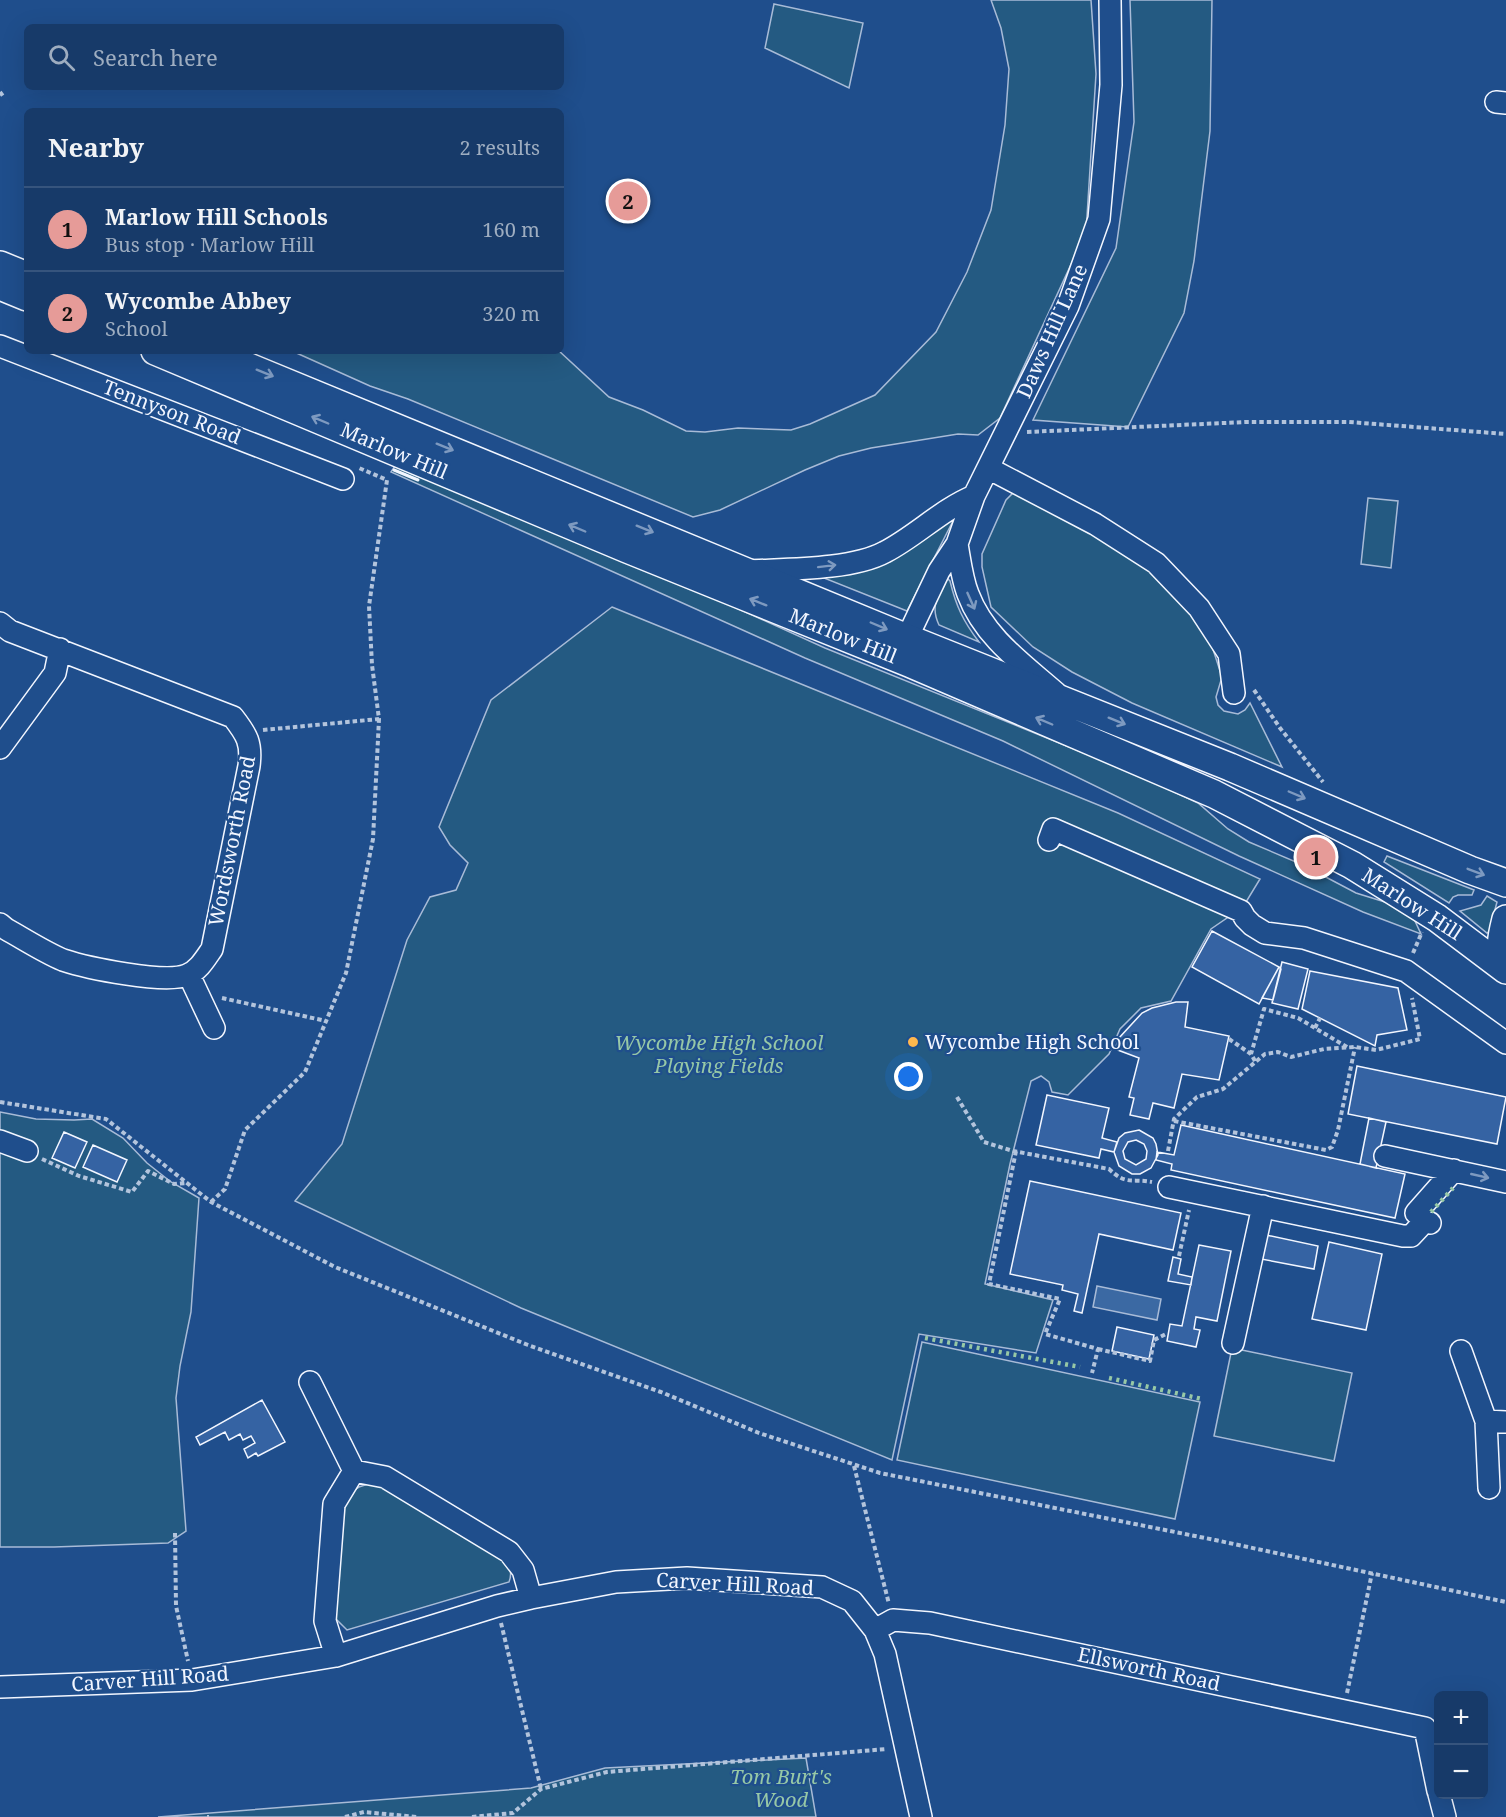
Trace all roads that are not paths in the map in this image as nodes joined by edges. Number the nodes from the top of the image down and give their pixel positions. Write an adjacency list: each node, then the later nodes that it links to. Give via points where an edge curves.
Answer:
1 (1110, 0): 9 (street, Daws Hill Lane, via 1111,86 1099,219 1068,306)
2 (0, 265): 3 (main road)
3 (24, 275)
4 (0, 286): 5 (main road)
5 (24, 296)
6 (0, 346): 10 (street, Tennyson Road)
7 (162, 354): 16 (main road, Marlow Hill, one-way to 7, via 627,549)
8 (217, 354): 13 (main road, Marlow Hill, one-way to 13)
9 (988, 468): 11 (street, Daws Hill Lane); 17 (street, via 1095,524 1156,563 1199,608 1229,654)
10 (343, 479)
11 (975, 496): 12 (street, Daws Hill Lane); 13 (street, one-way to 11, via 828,566 882,554)
12 (957, 544): 16 (street, Daws Hill Lane, via 939,571); 18 (street, one-way to 18, via 967,593 979,618 994,639)
13 (748, 571): 16 (main road, Marlow Hill, one-way to 16)
14 (0, 623): 15 (street, Wordsworth Road, via 10,631)
15 (60, 649): 19 (street, via 55,673); 26 (street, Wordsworth Road, via 233,717 245,732 251,751 249,766 212,949)
16 (908, 650): 18 (main road, Marlow Hill); 25 (main road, Marlow Hill, one-way to 16, via 1437,918 1341,859 1214,794)
17 (1241, 688)
18 (1062, 698): 21 (main road, Marlow Hill, one-way to 21)
19 (0, 748)
20 (1049, 840): 28 (street, via 1053,829 1200,892 1241,911 1265,933 1304,938 1406,971)
21 (1506, 883)
22 (1506, 919): 24 (main road, via 1501,942)
23 (0, 924): 26 (street, via 63,959 120,974 178,978)
24 (1506, 965)
25 (1506, 970)
26 (193, 984): 27 (street)
27 (214, 1028)
28 (1506, 1043)
29 (0, 1141): 30 (street)
30 (27, 1151)
31 (1385, 1156): 32 (street)
32 (1454, 1170): 33 (street, one-way to 33); 35 (street, via 1411,1236)
33 (1506, 1182)
34 (1165, 1185): 35 (street)
35 (1263, 1206): 36 (street)
36 (1233, 1343)
37 (1461, 1351): 39 (street)
38 (310, 1382): 40 (street)
39 (1496, 1421): 41 (street)
40 (354, 1471): 42 (street, via 385,1477 509,1552 523,1570); 44 (street, via 334,1504 325,1621)
41 (1489, 1488)
42 (531, 1598): 43 (street, Carver Hill Road, via 616,1582 687,1578 822,1587); 44 (street, Carver Hill Road)
43 (884, 1625): 46 (street, Ellsworth Road, via 930,1623 1425,1728); 48 (street, Carver Hill Road, via 885,1654)
44 (336, 1656): 45 (street, Carver Hill Road, via 192,1680)
45 (0, 1687)
46 (1434, 1770)
47 (1440, 1799): 49 (street)
48 (921, 1817)
49 (1445, 1817)

